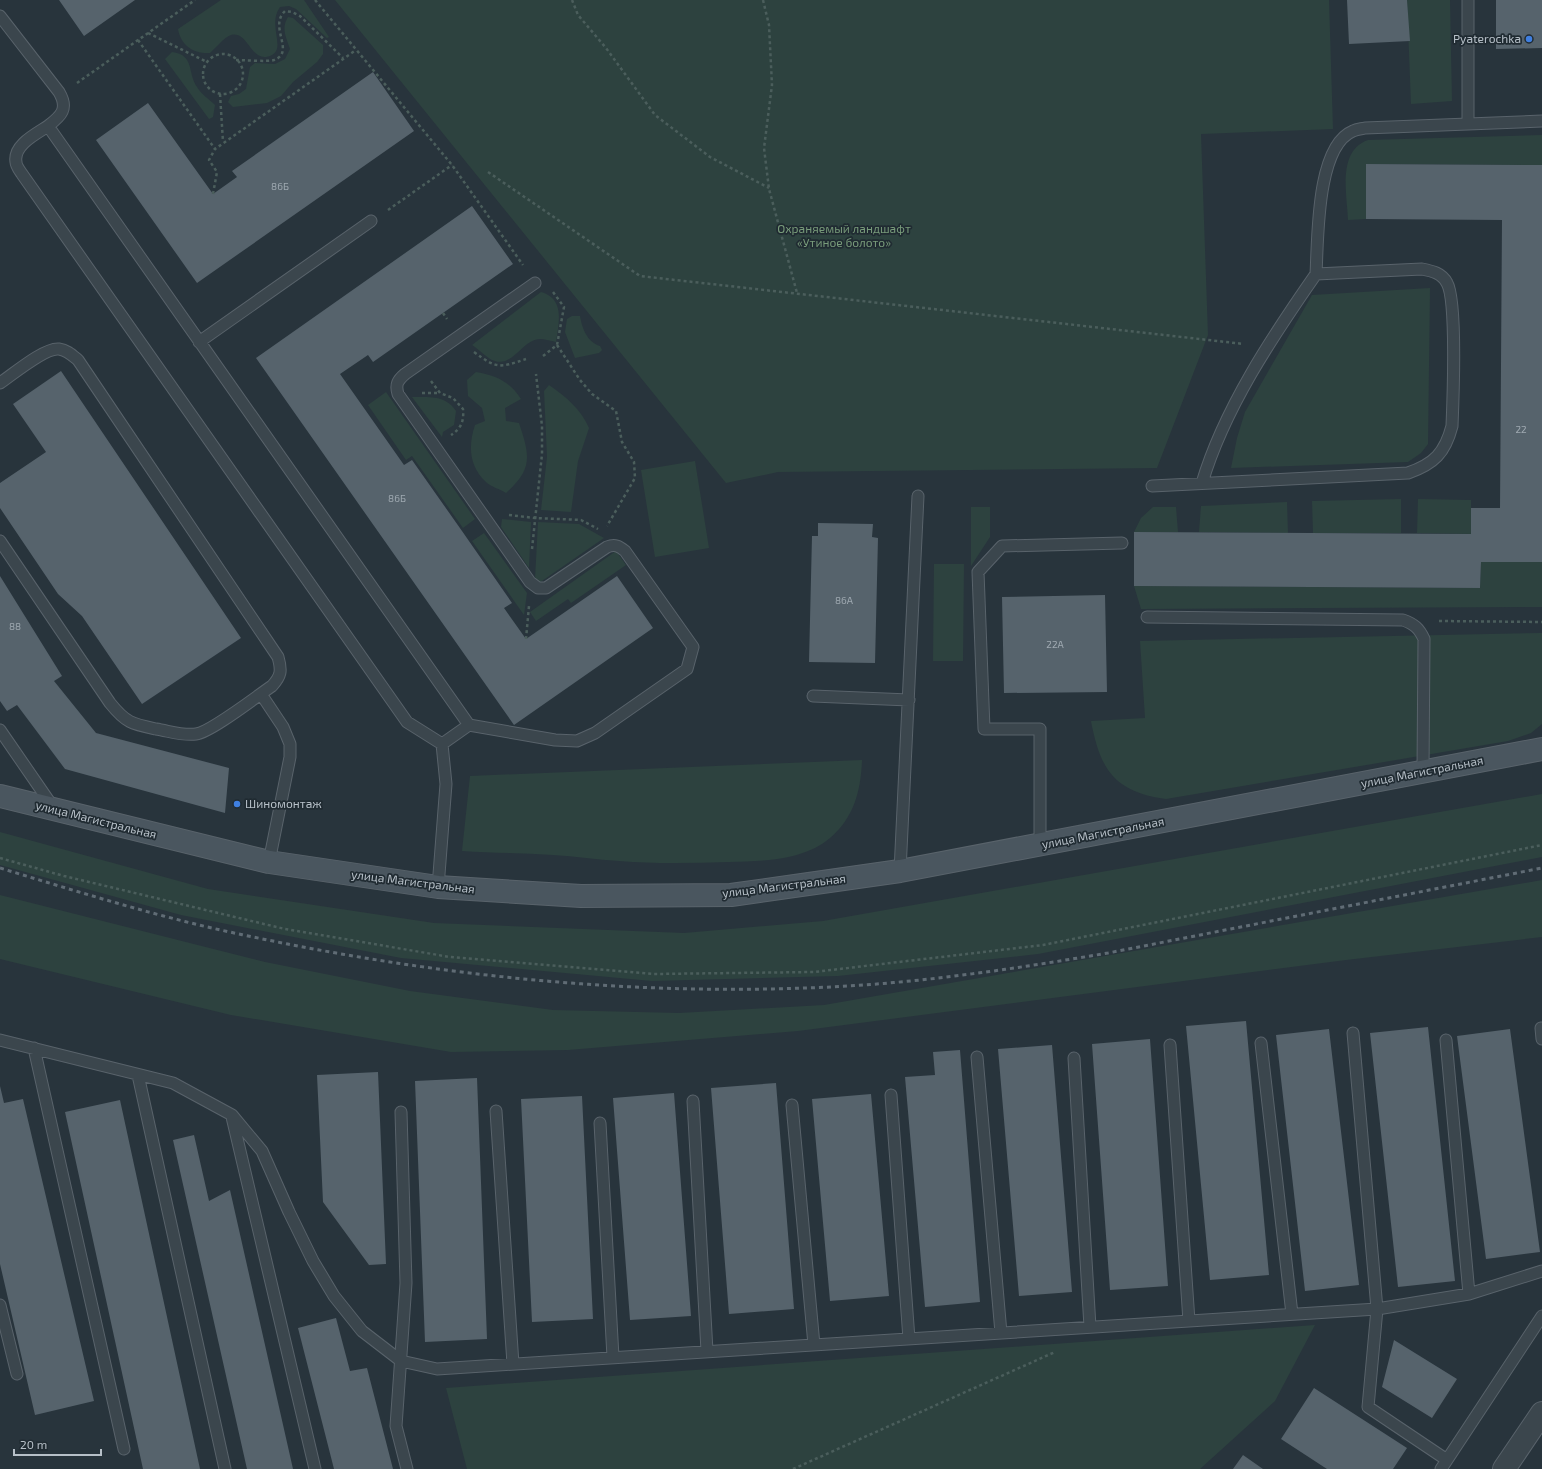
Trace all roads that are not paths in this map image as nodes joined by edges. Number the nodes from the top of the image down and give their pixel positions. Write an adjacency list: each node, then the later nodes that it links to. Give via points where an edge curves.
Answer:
1 (1468, 0): 4 (lane)
2 (0, 16): 5 (lane, via 65,102 63,112)
3 (1542, 121): 4 (lane)
4 (1468, 123): 7 (lane, via 1365,128 1352,131 1344,138 1331,160 1321,193)
5 (48, 126): 9 (lane); 22 (lane, via 26,141 18,150 16,162 22,174 407,722)
6 (371, 221): 9 (lane)
7 (1316, 274): 11 (lane, via 1267,347 1216,444); 11 (lane, via 1422,269 1433,271 1443,277 1448,284 1452,304 1453,410 1448,441 1441,453 1431,462 1408,473)
8 (535, 283): 20 (lane, via 398,380 398,394 530,582 538,588 546,588 606,547 619,546 693,647 687,669 595,733 577,741 555,740)
9 (200, 342): 20 (lane)
10 (0, 383): 17 (lane, via 51,351 58,349 70,353 78,360 278,658 282,670 279,678)
11 (1202, 483): 12 (lane)
12 (1152, 486)
13 (918, 496): 19 (lane)
14 (0, 541): 17 (lane, via 122,719 142,726 197,734)
15 (1122, 543): 27 (lane, via 1002,546 978,572 984,728 1040,729)
16 (1147, 617): 24 (lane, via 1403,620 1413,624 1421,631 1424,639)
17 (260, 694): 28 (lane, via 283,728 290,744 290,757)
18 (813, 696): 19 (lane)
19 (909, 700): 29 (lane)
20 (469, 725): 22 (lane)
21 (0, 730): 26 (lane)
22 (442, 744): 30 (lane, via 446,784)
23 (1542, 749): 24 (main road, улица Магистральная)
24 (1423, 772): 27 (main road, улица Магистральная)
25 (0, 796): 26 (main road, улица Магистральная)
26 (56, 811): 28 (main road, улица Магистральная)
27 (1040, 846): 29 (main road, улица Магистральная)
28 (269, 862): 30 (main road, улица Магистральная)
29 (900, 871): 30 (main road, улица Магистральная, via 731,895 581,896)
30 (438, 887)
31 (1352, 1034): 50 (lane)
32 (0, 1040): 36 (lane)
33 (1446, 1040): 48 (lane)
34 (1261, 1043): 51 (lane)
35 (1170, 1045): 53 (lane)
36 (34, 1048): 39 (lane); 64 (lane)
37 (977, 1057): 55 (lane)
38 (1074, 1058): 54 (lane)
39 (138, 1074): 45 (lane, via 173,1083); 66 (lane)
40 (891, 1095): 56 (lane)
41 (693, 1101): 58 (lane)
42 (792, 1106): 57 (lane)
43 (496, 1111): 61 (lane)
44 (401, 1112): 60 (lane, via 406,1283)
45 (232, 1115): 60 (lane, via 262,1151 313,1261 334,1296 362,1331); 67 (lane)
46 (600, 1123): 59 (lane)
47 (1542, 1271): 48 (lane)
48 (1468, 1294): 50 (lane)
49 (0, 1304): 62 (lane)
50 (1377, 1309): 51 (lane); 65 (lane, via 1368,1407)
51 (1292, 1314): 53 (lane)
52 (1542, 1316): 65 (lane)
53 (1188, 1321): 54 (lane)
54 (1090, 1327): 55 (lane)
55 (1002, 1333): 56 (lane)
56 (909, 1338): 57 (lane)
57 (814, 1345): 58 (lane)
58 (707, 1351): 59 (lane)
59 (614, 1357): 61 (lane)
60 (401, 1361): 61 (lane, via 437,1369); 68 (lane, via 396,1426)
61 (513, 1364)
62 (17, 1374)
63 (1542, 1413): 69 (street)
64 (124, 1449)
65 (1444, 1464)
66 (224, 1469)
67 (315, 1469)
68 (408, 1469)
69 (1504, 1469)

